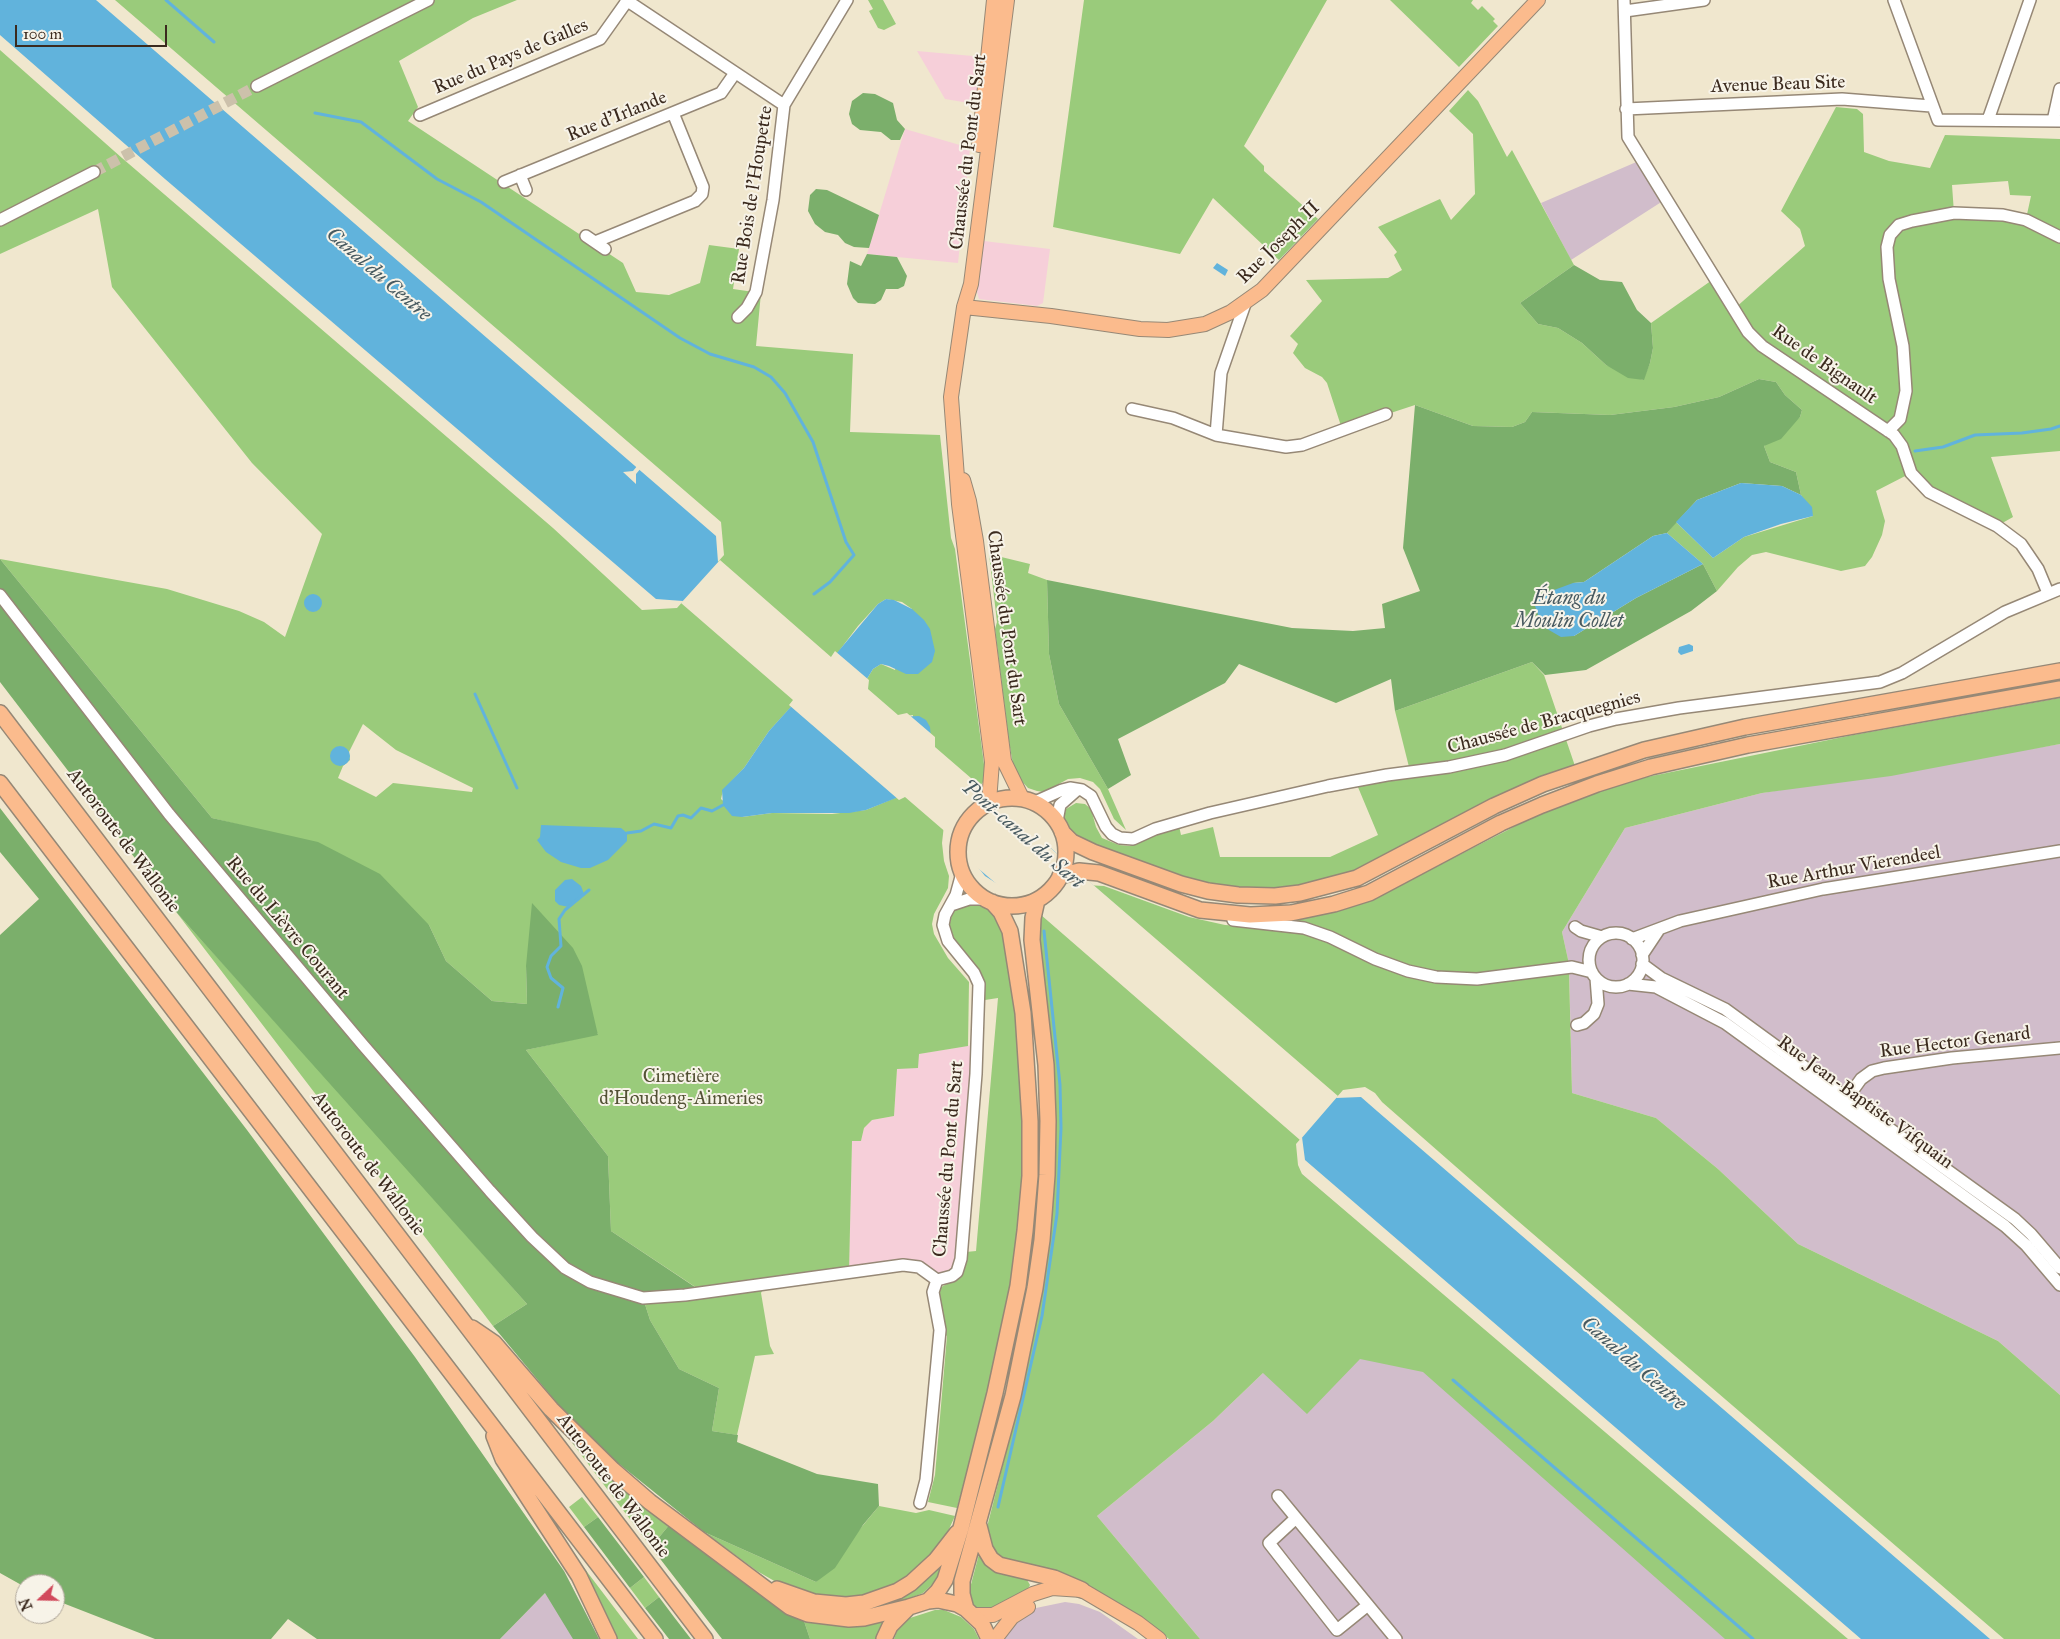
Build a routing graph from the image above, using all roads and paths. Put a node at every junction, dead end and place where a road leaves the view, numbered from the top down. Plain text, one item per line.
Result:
1 (428, 0) edge
2 (626, 0) edge
3 (847, 0) edge
4 (994, 0) edge
5 (1007, 0) edge
6 (1538, 0) edge
7 (1704, 0) edge
8 (1894, 0) edge
9 (2030, 0) edge
10 (1624, 6) edge
11 (735, 73) junction
12 (258, 86) tunnel mouth
13 (2060, 89) edge
14 (784, 105) junction
15 (1931, 106) junction
16 (1626, 109) junction
17 (673, 113) junction
18 (420, 115) dead end
19 (1988, 120) junction
20 (2056, 121) edge
21 (94, 172) tunnel mouth
22 (520, 175) junction
23 (504, 182) dead end
24 (526, 190) dead end
25 (0, 220) edge
26 (2060, 237) edge
27 (595, 242) dead end
28 (1245, 304) junction
29 (964, 307) junction
30 (738, 317) dead end
31 (1132, 409) dead end
32 (1386, 414) dead end
33 (1888, 430) junction
34 (1216, 435) junction
35 (957, 460) junction
36 (2060, 589) edge
37 (2048, 593) junction
38 (0, 595) edge
39 (2060, 671) edge
40 (2060, 689) edge
41 (0, 713) edge
42 (0, 783) edge
43 (1076, 790) junction
44 (1028, 800) junction
45 (989, 802) junction
46 (1059, 827) junction
47 (2060, 851) edge
48 (962, 873) junction
49 (1060, 876) junction
50 (988, 900) junction
51 (1037, 900) junction
52 (951, 905) junction
53 (1200, 910) junction
54 (1658, 931) junction
55 (1602, 937) junction
56 (1632, 939) junction
57 (1592, 949) junction
58 (1642, 960) junction
59 (1594, 975) junction
60 (1624, 985) junction
61 (1598, 1004) junction
62 (1577, 1025) dead end
63 (2060, 1048) edge
64 (1847, 1098) junction
65 (1841, 1108) junction
66 (2060, 1268) edge
67 (937, 1280) junction
68 (2060, 1286) edge
69 (463, 1322) junction
70 (488, 1421) junction
71 (1278, 1496) dead end
72 (920, 1503) dead end
73 (1296, 1518) junction
74 (979, 1526) junction
75 (961, 1528) junction
76 (748, 1575) junction
77 (1082, 1590) junction
78 (928, 1600) junction
79 (1368, 1605) junction
80 (909, 1607) junction
81 (970, 1612) junction
82 (610, 1639) edge
83 (655, 1639) edge
84 (705, 1639) edge
85 (884, 1639) edge
86 (989, 1639) edge
87 (995, 1639) edge
88 (1144, 1639) edge
89 (1160, 1639) edge
90 (1396, 1639) edge

1 - 12 street
2 - 11 street
2 - 18 street, Rue du Pays de Galles
3 - 14 street, Rue Bois de l'Houpette
4 - 29 main road, Chaussée du Pont du Sart
5 - 29 main road, Chaussée du Pont du Sart
6 - 28 main road, Rue Joseph II
7 - 10 street
8 - 15 street
9 - 19 street
10 - 16 street, Rue de Bignault
11 - 14 street
11 - 17 street, Rue d'Irlande
13 - 20 street
14 - 30 street, Rue Bois de l'Houpette
15 - 16 street, Avenue Beau Site
15 - 19 street
16 - 33 street, Rue de Bignault
17 - 22 street, Rue d'Irlande
17 - 27 street
19 - 20 street
21 - 25 street
22 - 23 street, Rue d'Irlande
22 - 24 street
26 - 33 street
28 - 29 main road, Rue Joseph II
28 - 34 street
29 - 35 main road, Chaussée du Pont du Sart
31 - 34 street
32 - 34 street
33 - 37 street, Rue de Bignault
35 - 44 main road, Chaussée du Pont du Sart
35 - 45 main road, Chaussée du Pont du Sart
36 - 37 street, Chaussée de Bracquegnies
37 - 43 street, Chaussée de Bracquegnies
38 - 67 street, Rue du Lièvre Courant
39 - 46 highway
40 - 53 highway
41 - 69 highway, Autoroute de Wallonie
42 - 70 highway
43 - 44 street
43 - 46 street
44 - 45 highway
44 - 46 highway
45 - 48 highway
46 - 49 highway
47 - 54 street, Rue Arthur Vierendeel
48 - 50 highway
48 - 52 street, Chaussée du Pont du Sart
49 - 51 highway
49 - 53 highway
50 - 51 highway
50 - 52 street
50 - 75 highway
51 - 74 highway
52 - 67 street, Chaussée du Pont du Sart
53 - 59 street, Rue Jean-Baptiste Vifquain
54 - 56 street, Rue Arthur Vierendeel
54 - 58 street
55 - 56 street
55 - 57 street
55 - 57 street
56 - 58 street, Rue Jean-Baptiste Vifquain
57 - 59 street
58 - 60 street
58 - 64 street, Rue Jean-Baptiste Vifquain
59 - 60 street, Rue Jean-Baptiste Vifquain
59 - 61 street
60 - 61 street
60 - 65 street, Rue Jean-Baptiste Vifquain
61 - 62 street
63 - 64 street, Rue Hector Genard
64 - 65 street, Rue Hector Genard
64 - 66 street, Rue Jean-Baptiste Vifquain
65 - 68 street, Rue Jean-Baptiste Vifquain
67 - 72 street, Chaussée du Pont du Sart
69 - 76 highway
69 - 84 highway, Autoroute de Wallonie
70 - 82 highway
70 - 83 highway
71 - 73 street
73 - 79 street
73 - 79 street
74 - 77 highway
74 - 81 highway
75 - 76 highway
75 - 78 highway
76 - 80 highway
77 - 81 main road
77 - 89 main road
78 - 80 highway
78 - 81 highway
79 - 90 street
80 - 85 highway
81 - 86 highway
87 - 88 main road

